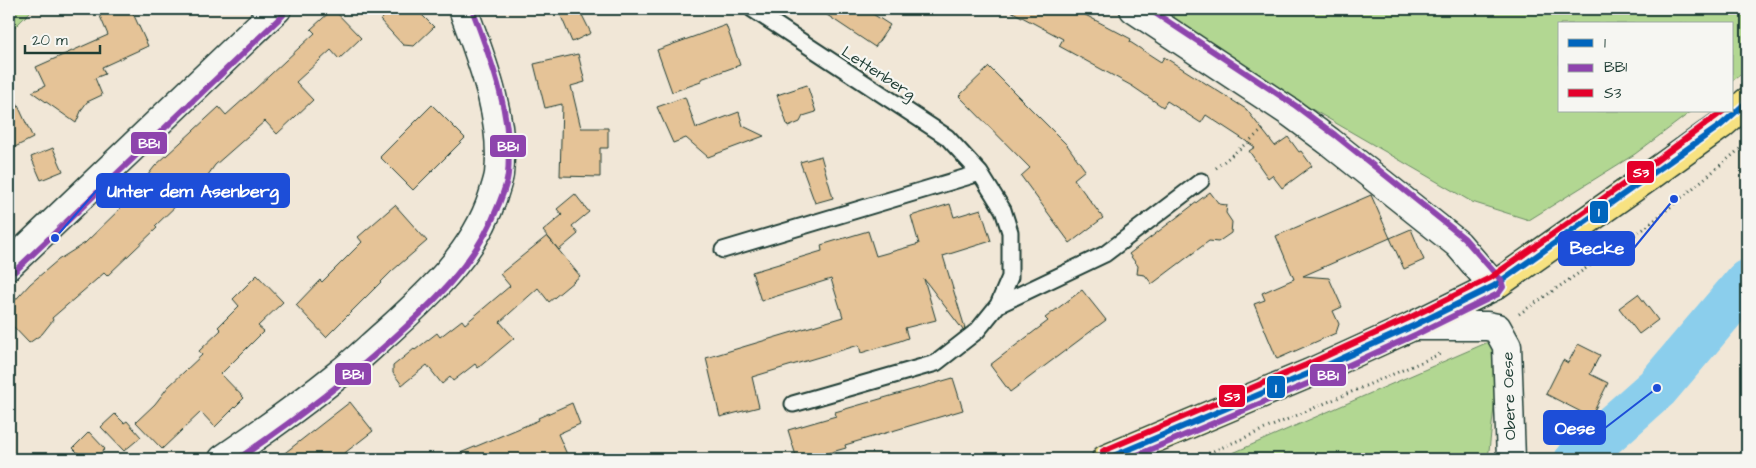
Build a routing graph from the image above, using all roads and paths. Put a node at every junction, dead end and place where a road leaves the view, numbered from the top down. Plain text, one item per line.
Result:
1 (277, 9) edge
2 (463, 9) edge
3 (752, 9) edge
4 (1134, 9) edge
5 (1747, 102) edge
6 (1287, 110) junction
7 (1747, 143) edge
8 (980, 173) junction
9 (1201, 181) joint
10 (723, 250) dead end
11 (9, 265) edge
12 (1494, 286) junction
13 (998, 304) junction
14 (1413, 326) junction
15 (1502, 337) junction
16 (1448, 350) dead end
17 (793, 404) dead end
18 (1511, 458) edge
19 (223, 459) edge
20 (1106, 459) edge
21 (1195, 459) edge

1 - 11 street
2 - 19 street
3 - 8 lane, Lettenberg
4 - 6 street
5 - 12 main road
6 - 9 path
6 - 12 street
7 - 15 path
8 - 10 lane
8 - 13 lane, Lettenberg
9 - 13 lane, Lettenberg
12 - 14 main road
13 - 17 lane, Lettenberg
14 - 15 street, Obere Oese
14 - 20 main road
15 - 18 street, Obere Oese
16 - 21 path

